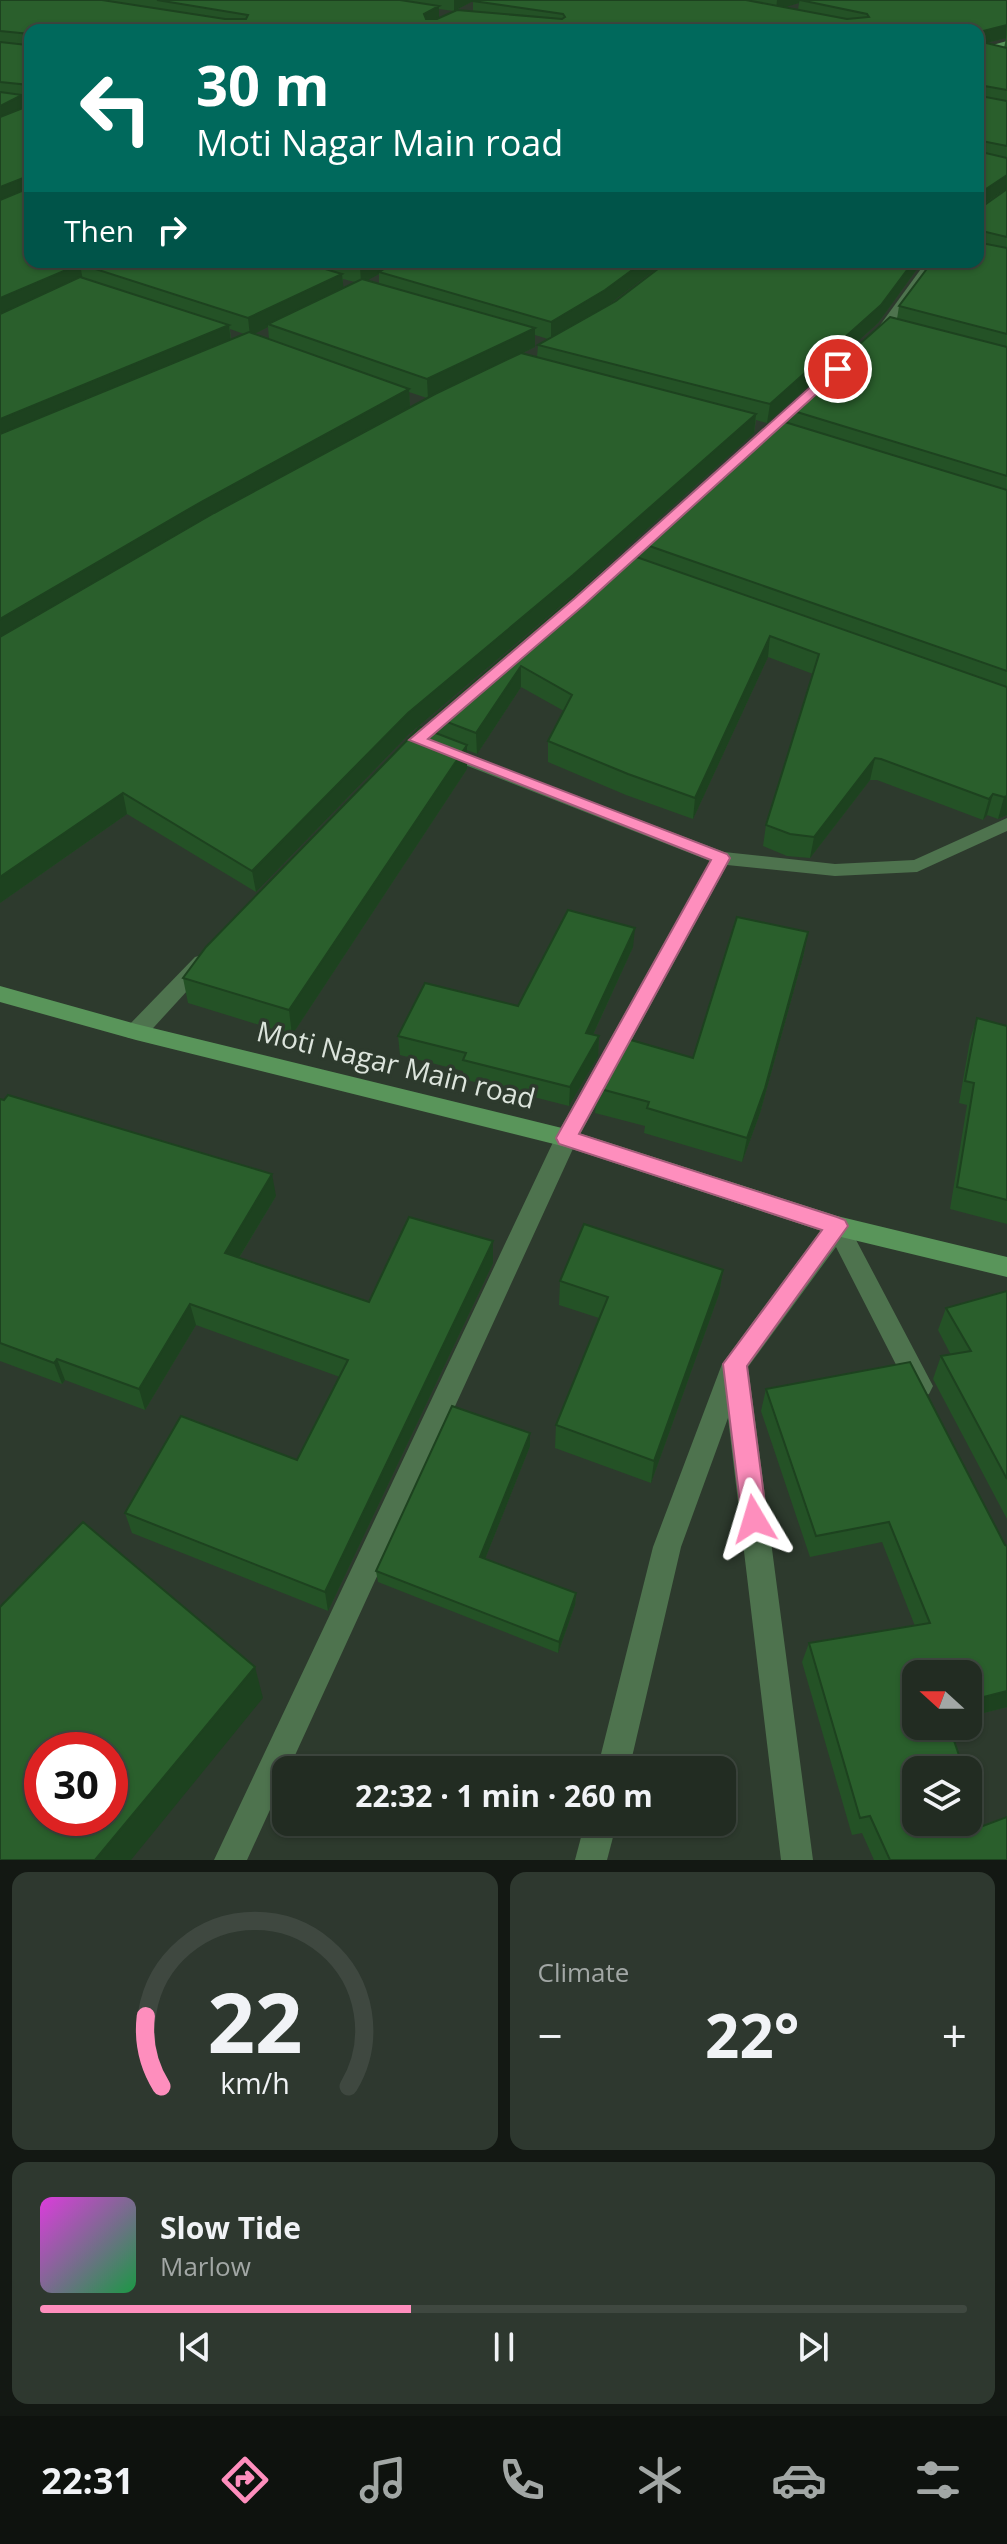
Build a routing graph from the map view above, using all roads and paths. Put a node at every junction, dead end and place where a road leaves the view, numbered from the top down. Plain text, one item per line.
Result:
1 (1007, 43) edge
2 (984, 49) edge
3 (984, 52) edge
4 (1007, 57) edge
5 (0, 101) edge
6 (24, 104) edge
7 (928, 268) edge
8 (885, 332) edge
9 (666, 523) edge
10 (600, 582) edge
11 (431, 745) edge
12 (1007, 824) edge
13 (721, 858) junction
14 (211, 953) edge
15 (0, 994) edge
16 (136, 1032) junction
17 (566, 1138) junction
18 (837, 1226) junction
19 (1007, 1267) edge
20 (735, 1364) junction
21 (929, 1404) edge
22 (616, 1756) edge
23 (597, 1836) edge
24 (230, 1860) edge
25 (591, 1860) edge
26 (797, 1860) edge

1 - 2 street
3 - 4 street
5 - 6 street
7 - 8 street
9 - 10 street
11 - 13 street
12 - 13 street
13 - 17 street
14 - 16 street
15 - 16 street, Moti Nagar Main road
16 - 17 street, Moti Nagar Main road
17 - 18 street, Moti Nagar Main road
17 - 24 street
18 - 19 street, Moti Nagar Main road
18 - 20 street
18 - 21 street
20 - 22 street
20 - 26 street
23 - 25 street

